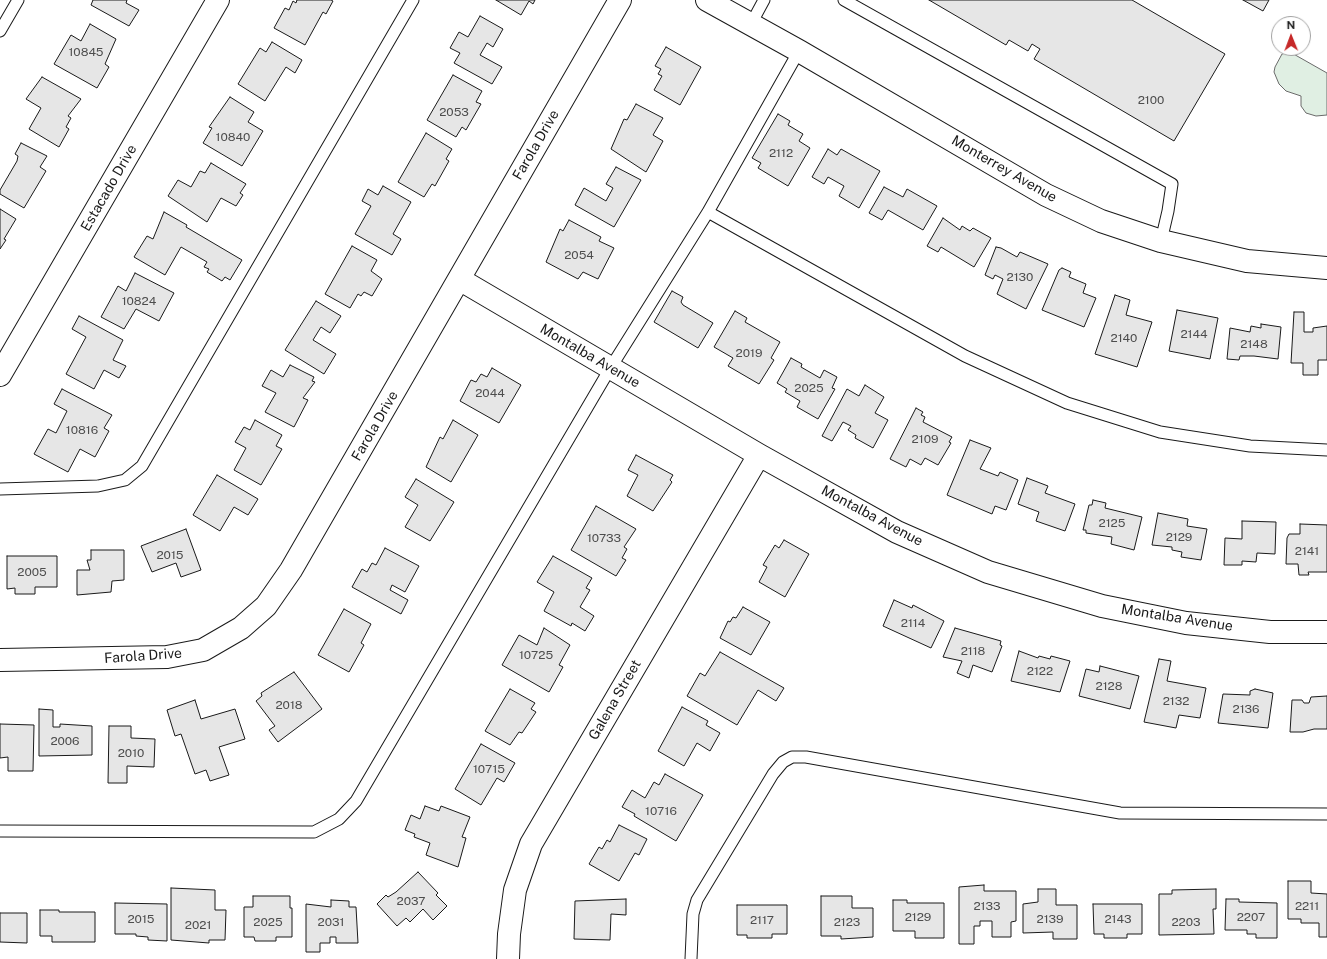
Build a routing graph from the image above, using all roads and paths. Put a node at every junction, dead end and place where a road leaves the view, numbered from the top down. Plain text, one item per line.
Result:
1 (18, 0) edge
2 (218, 0) edge
3 (413, 0) edge
4 (620, 0) edge
5 (707, 0) edge
6 (764, 0) edge
7 (844, 0) edge
8 (751, 24) junction
9 (0, 31) edge
10 (799, 51) junction
11 (708, 212) junction
12 (1160, 241) junction
13 (1327, 268) edge
14 (460, 279) junction
15 (611, 367) junction
16 (0, 375) edge
17 (1327, 450) edge
18 (759, 455) junction
19 (0, 489) edge
20 (1327, 632) edge
21 (0, 660) edge
22 (1327, 814) edge
23 (0, 831) edge
24 (508, 959) edge
25 (691, 959) edge

1 - 9 lane
2 - 16 street, Estacado Drive
3 - 19 lane
4 - 14 street, Farola Drive
5 - 8 street, Monterrey Avenue
6 - 8 lane
7 - 12 lane
8 - 10 street, Monterrey Avenue
10 - 11 lane
10 - 12 street, Monterrey Avenue
11 - 15 lane
11 - 17 lane
12 - 13 street, Monterrey Avenue
14 - 15 street, Montalba Avenue
14 - 21 street, Farola Drive
15 - 18 street, Montalba Avenue
15 - 23 lane
18 - 20 street, Montalba Avenue
18 - 24 street, Galena Street
22 - 25 lane

